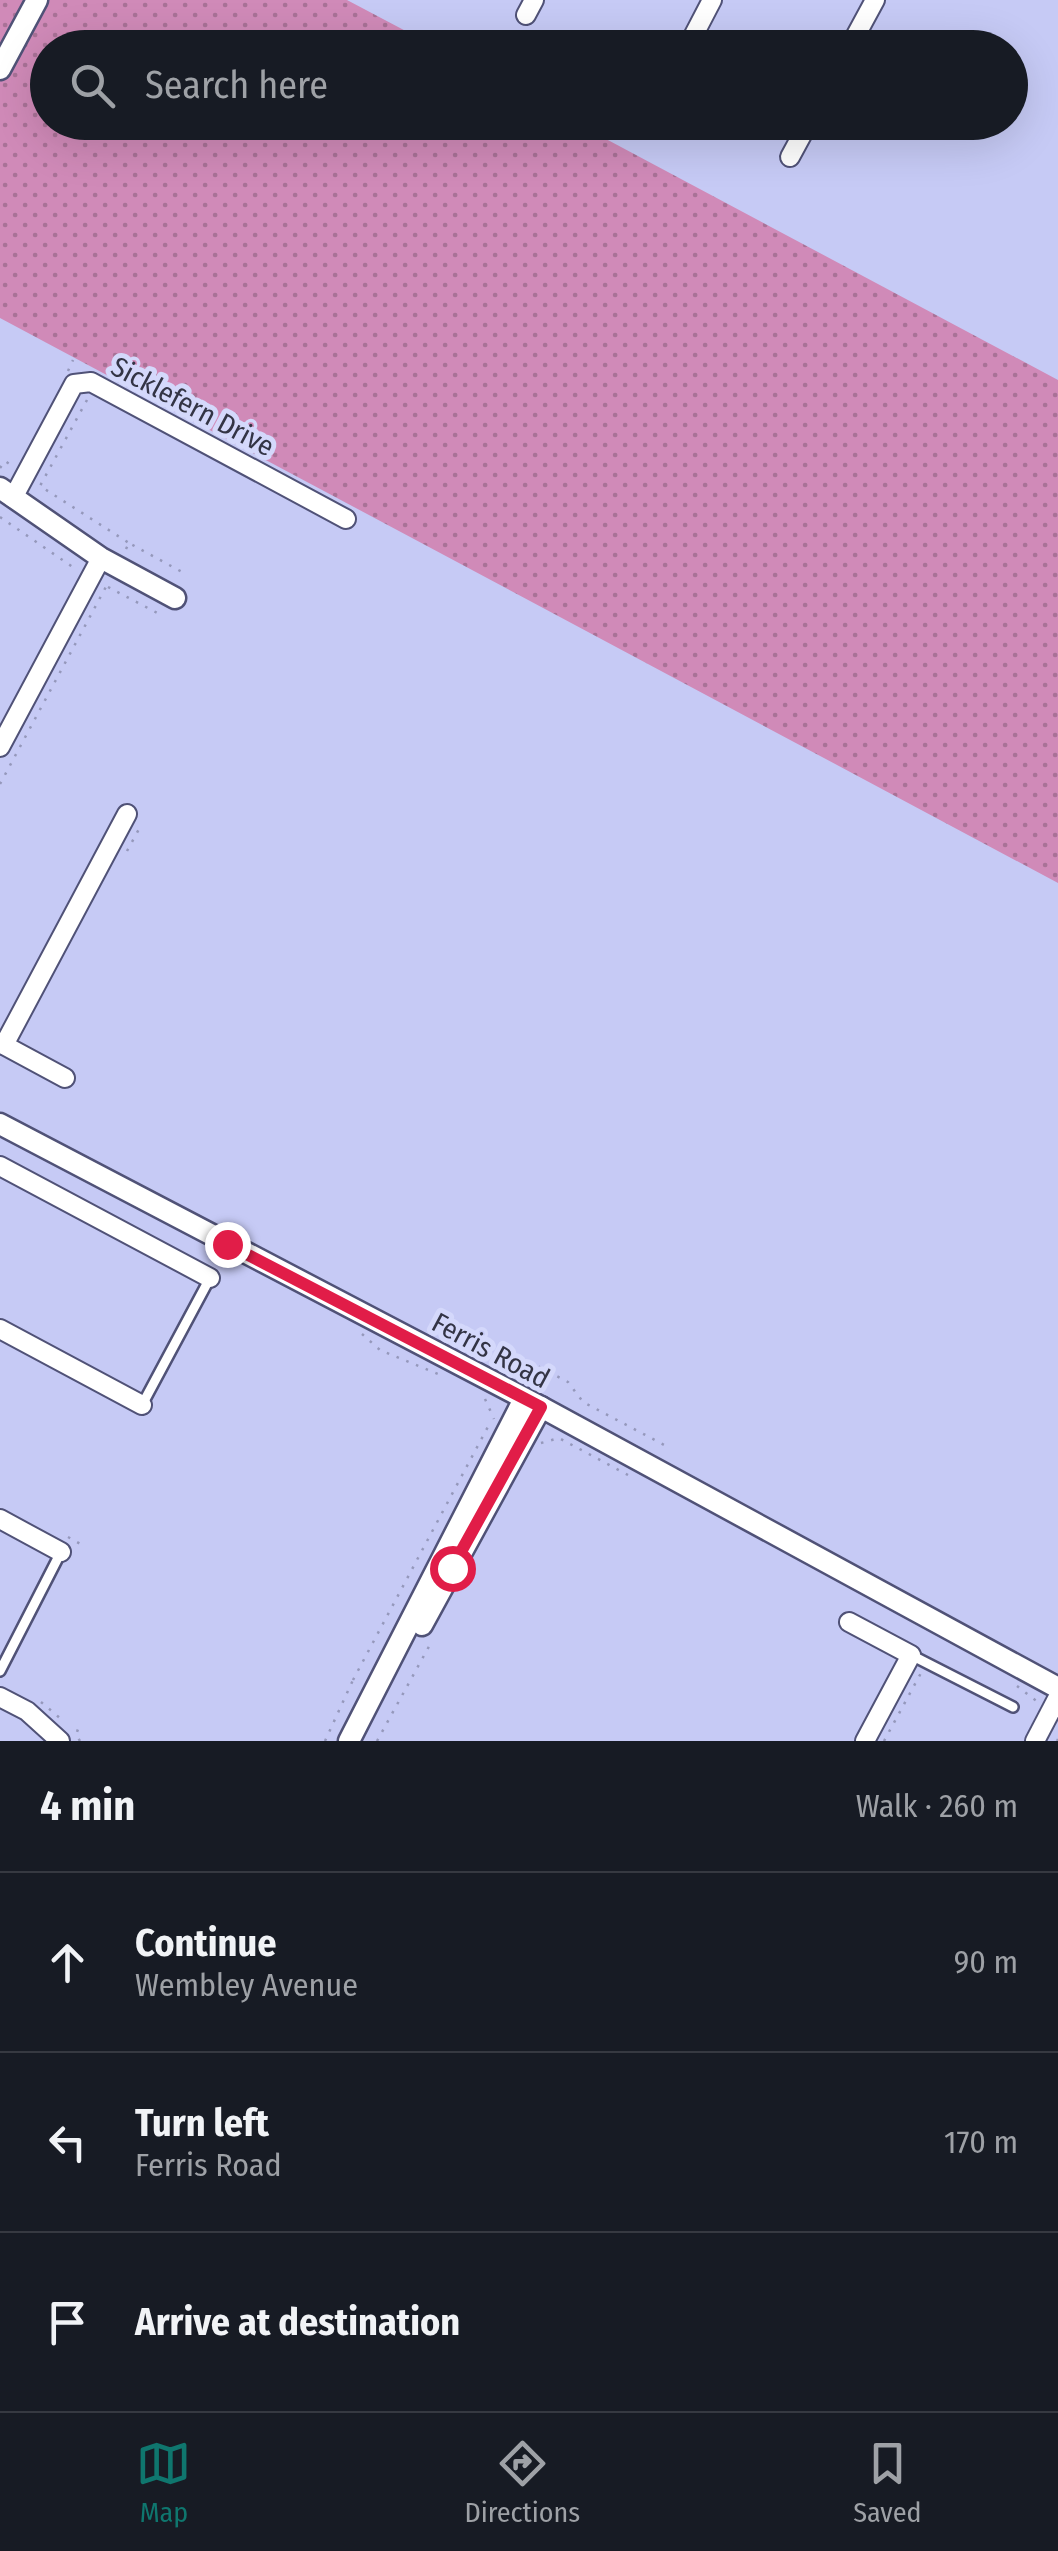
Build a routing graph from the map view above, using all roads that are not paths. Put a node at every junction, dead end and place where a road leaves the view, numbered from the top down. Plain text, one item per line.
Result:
1 (38, 0) edge
2 (712, 0) edge
3 (874, 0) edge
4 (696, 30) edge
5 (858, 30) edge
6 (0, 69) edge
7 (799, 140) edge
8 (790, 157) dead end
9 (7, 493) edge
10 (346, 520) dead end
11 (109, 562) junction
12 (175, 598) dead end
13 (0, 747) edge
14 (128, 814) dead end
15 (2, 1044) edge
16 (65, 1078) dead end
17 (0, 1124) edge
18 (0, 1166) edge
19 (210, 1278) joint
20 (0, 1329) edge
21 (533, 1403) junction
22 (142, 1405) joint
23 (0, 1519) edge
24 (61, 1552) joint
25 (849, 1622) dead end
26 (916, 1663) junction
27 (0, 1671) edge
28 (1058, 1688) edge
29 (0, 1697) edge
30 (1058, 1697) edge
31 (1012, 1707) dead end
32 (60, 1741) edge
33 (349, 1741) edge
34 (865, 1741) edge
35 (1035, 1741) edge

1 - 6 street
2 - 4 street
3 - 5 street
7 - 8 street
9 - 10 street, Sicklefern Drive
9 - 11 street
11 - 12 street
11 - 13 street
14 - 15 street
15 - 16 street
17 - 21 street, Ferris Road
18 - 19 street
19 - 22 lane
20 - 22 street
21 - 28 street, Ferris Road
21 - 33 street
23 - 24 street
24 - 27 lane
25 - 26 street
26 - 31 lane
26 - 34 street
29 - 32 street
30 - 35 street

